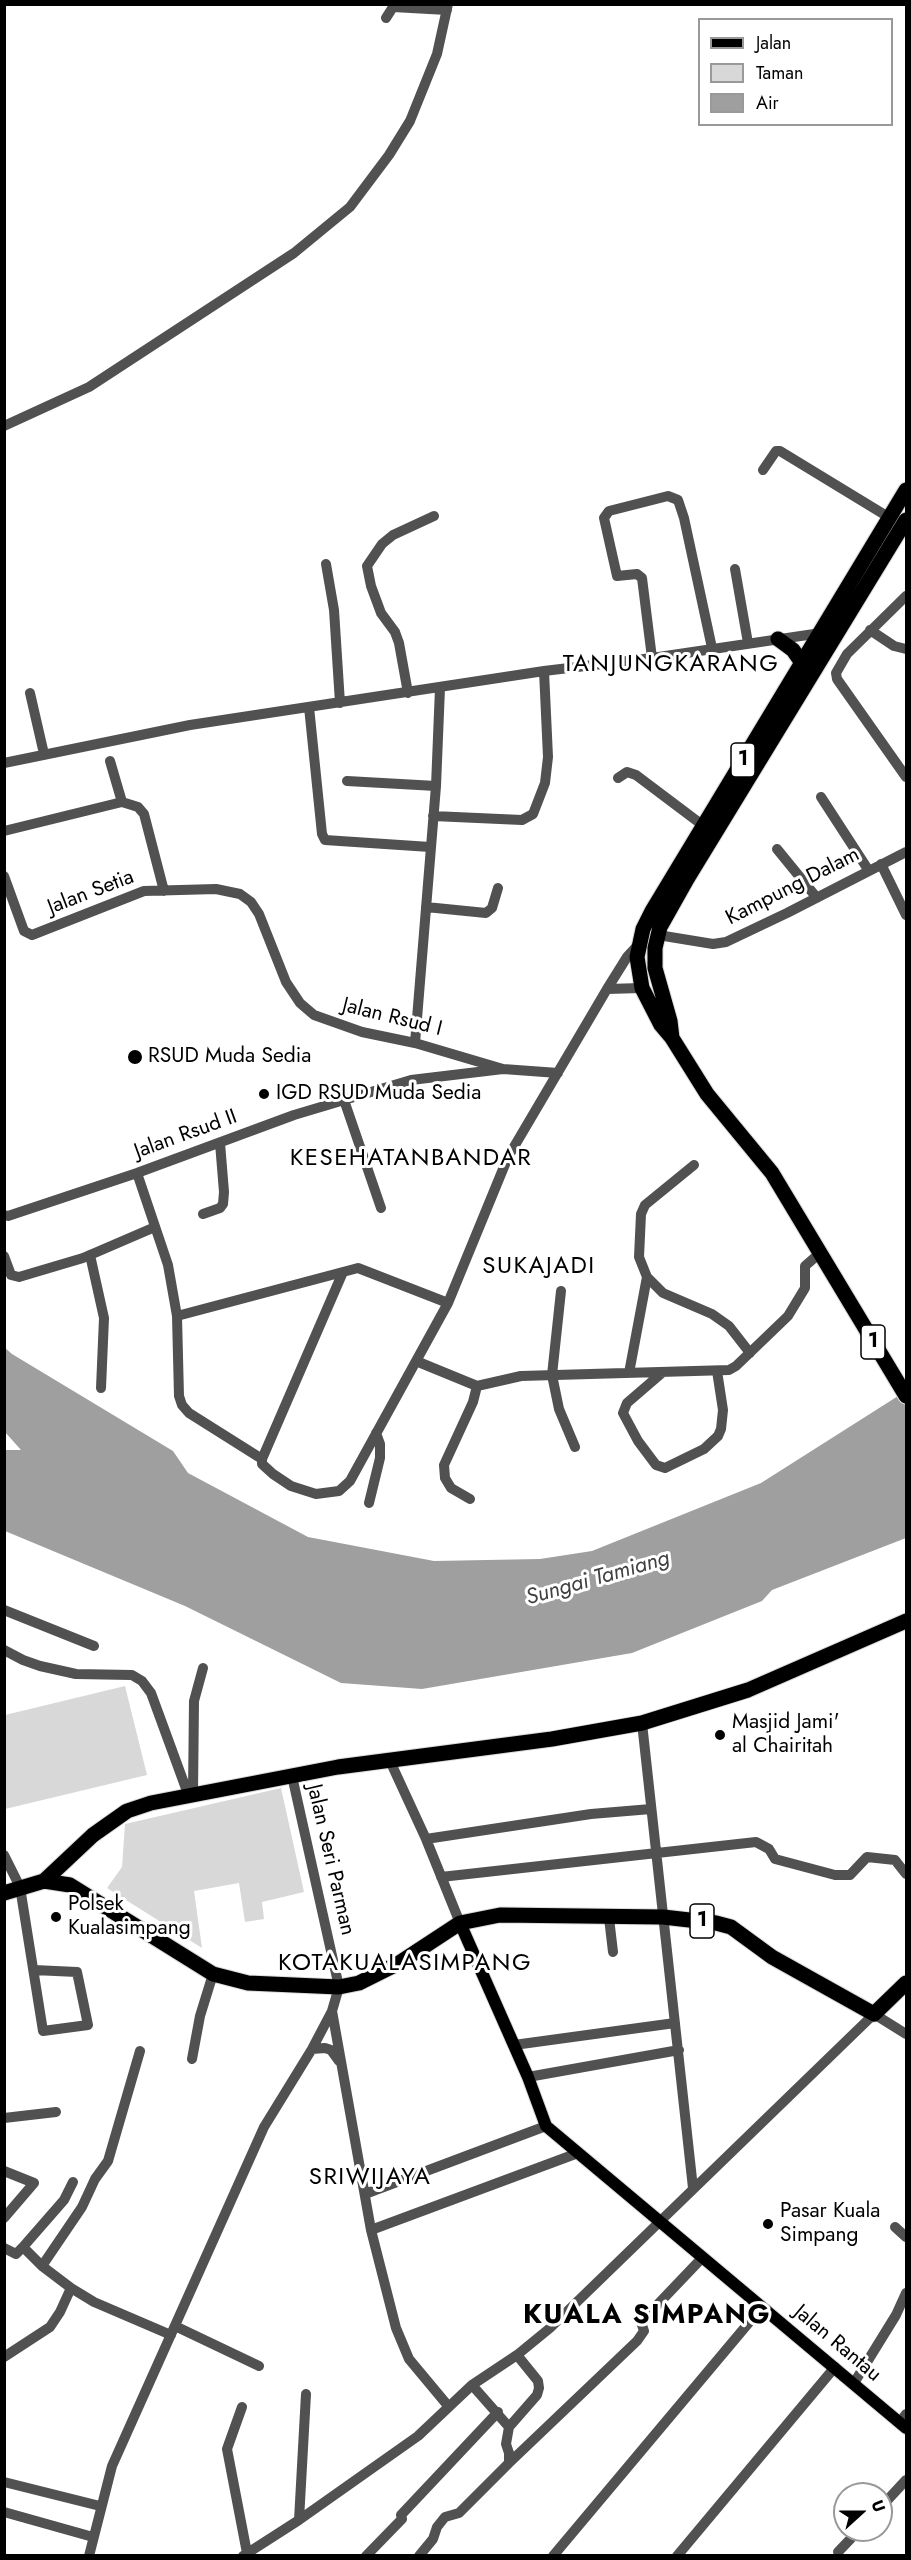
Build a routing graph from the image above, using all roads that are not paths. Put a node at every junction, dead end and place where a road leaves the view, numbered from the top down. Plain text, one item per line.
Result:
1 (448, 7) edge
2 (386, 18) dead end
3 (4, 426) edge
4 (763, 470) dead end
5 (906, 490) edge
6 (434, 516) dead end
7 (890, 518) junction
8 (906, 520) edge
9 (326, 564) dead end
10 (735, 569) dead end
11 (906, 596) edge
12 (870, 630) junction
13 (778, 639) junction
14 (826, 639) junction
15 (748, 643) junction
16 (712, 648) junction
17 (906, 649) edge
18 (847, 654) junction
19 (652, 658) junction
20 (802, 663) junction
21 (544, 671) junction
22 (441, 688) junction
23 (30, 693) dead end
24 (408, 693) junction
25 (340, 703) junction
26 (309, 707) junction
27 (759, 748) junction
28 (44, 754) junction
29 (110, 761) dead end
30 (4, 763) edge
31 (906, 777) edge
32 (618, 778) dead end
33 (347, 781) dead end
34 (436, 786) junction
35 (821, 797) dead end
36 (122, 802) junction
37 (433, 816) junction
38 (705, 826) junction
39 (4, 831) edge
40 (430, 847) junction
41 (777, 849) dead end
42 (906, 852) edge
43 (881, 864) junction
44 (869, 871) junction
45 (4, 876) edge
46 (498, 888) dead end
47 (164, 891) junction
48 (817, 898) junction
49 (9, 905) edge
50 (426, 907) junction
51 (906, 915) edge
52 (658, 935) junction
53 (638, 945) junction
54 (286, 982) joint
55 (642, 988) junction
56 (607, 989) junction
57 (672, 1038) junction
58 (415, 1043) junction
59 (503, 1068) junction
60 (558, 1072) junction
61 (344, 1100) junction
62 (220, 1143) junction
63 (694, 1166) dead end
64 (137, 1173) junction
65 (381, 1208) dead end
66 (203, 1214) dead end
67 (6, 1216) edge
68 (155, 1227) junction
69 (820, 1253) junction
70 (90, 1255) junction
71 (4, 1256) edge
72 (343, 1272) junction
73 (647, 1277) junction
74 (561, 1291) dead end
75 (448, 1304) junction
76 (177, 1316) junction
77 (750, 1353) junction
78 (416, 1360) junction
79 (717, 1371) junction
80 (663, 1372) junction
81 (629, 1373) junction
82 (552, 1375) junction
83 (477, 1386) junction
84 (100, 1388) dead end
85 (906, 1396) edge
86 (376, 1433) junction
87 (575, 1447) dead end
88 (262, 1459) junction
89 (470, 1499) dead end
90 (369, 1503) dead end
91 (4, 1610) edge
92 (904, 1620) edge
93 (94, 1646) dead end
94 (4, 1650) edge
95 (203, 1668) dead end
96 (642, 1723) junction
97 (390, 1761) junction
98 (292, 1776) junction
99 (190, 1794) junction
100 (651, 1809) junction
101 (426, 1839) junction
102 (657, 1854) junction
103 (4, 1855) edge
104 (66, 1860) junction
105 (906, 1874) edge
106 (441, 1877) junction
107 (44, 1881) junction
108 (70, 1885) junction
109 (20, 1887) junction
110 (4, 1893) edge
111 (663, 1917) junction
112 (609, 1918) junction
113 (460, 1923) junction
114 (613, 1952) dead end
115 (34, 1970) junction
116 (213, 1974) junction
117 (906, 1983) edge
118 (339, 1987) junction
119 (332, 2011) junction
120 (874, 2014) junction
121 (675, 2023) junction
122 (906, 2034) edge
123 (514, 2045) junction
124 (312, 2049) junction
125 (679, 2050) junction
126 (140, 2051) dead end
127 (192, 2059) dead end
128 (342, 2064) junction
129 (528, 2077) junction
130 (56, 2112) dead end
131 (4, 2118) edge
132 (546, 2126) junction
133 (578, 2152) junction
134 (4, 2171) edge
135 (73, 2182) dead end
136 (693, 2188) junction
137 (365, 2194) junction
138 (4, 2218) edge
139 (659, 2221) junction
140 (895, 2227) dead end
141 (371, 2230) junction
142 (906, 2237) edge
143 (23, 2247) junction
144 (4, 2248) edge
145 (702, 2258) junction
146 (42, 2266) junction
147 (71, 2288) junction
148 (906, 2293) edge
149 (762, 2307) junction
150 (173, 2330) junction
151 (518, 2355) junction
152 (4, 2357) edge
153 (259, 2366) dead end
154 (835, 2367) junction
155 (854, 2383) junction
156 (472, 2385) junction
157 (306, 2394) dead end
158 (242, 2407) dead end
159 (449, 2407) junction
160 (498, 2412) junction
161 (904, 2421) edge
162 (509, 2427) junction
163 (509, 2463) junction
164 (906, 2480) edge
165 (4, 2482) edge
166 (893, 2494) edge
167 (100, 2506) junction
168 (4, 2512) edge
169 (299, 2520) junction
170 (93, 2537) junction
171 (848, 2542) edge
172 (838, 2552) dead end
173 (245, 2554) edge
174 (557, 2554) edge
175 (89, 2556) edge
176 (366, 2556) edge
177 (419, 2556) edge
178 (677, 2556) edge

1 - 2 street
1 - 3 street
4 - 7 street
5 - 7 highway, 1
6 - 24 street
7 - 14 highway, 1
8 - 14 highway, 1
9 - 25 street
10 - 15 street
11 - 12 street
12 - 17 street
12 - 18 street
13 - 14 street
13 - 15 street
13 - 20 highway
14 - 18 street
14 - 20 highway, 1
14 - 27 highway, 1
15 - 16 street
16 - 19 street
16 - 19 street
18 - 31 street
19 - 21 street
20 - 27 highway, 1
21 - 22 street
21 - 37 street
22 - 24 street
22 - 34 street
23 - 28 street
24 - 25 street
25 - 26 street
26 - 28 street
26 - 40 street
27 - 38 highway, 1
27 - 52 highway, 1
28 - 30 street
29 - 36 street
32 - 38 street
33 - 34 street
34 - 37 street
35 - 44 street
36 - 39 street
36 - 47 street
37 - 40 street
38 - 53 highway, 1
40 - 50 street
41 - 48 street
42 - 43 street, Kampung Dalam
43 - 44 street, Kampung Dalam
43 - 51 street
44 - 48 street, Kampung Dalam
45 - 49 street, Jalan Setia
46 - 50 street
47 - 49 street, Jalan Setia
47 - 54 street, Jalan Setia
48 - 52 street, Kampung Dalam
50 - 58 street
52 - 57 highway, 1
53 - 55 highway, 1
53 - 56 street
54 - 58 street, Jalan Rsud I
55 - 56 street
55 - 57 highway, 1
56 - 60 street
57 - 69 highway, 1
58 - 59 street, Jalan Rsud I
59 - 60 street, Jalan Rsud II
59 - 61 street, Jalan Rsud II
60 - 75 street
61 - 62 street, Jalan Rsud II
61 - 65 street
62 - 64 street, Jalan Rsud II
62 - 66 street
63 - 73 street
64 - 67 street, Jalan Rsud II
64 - 68 street
68 - 70 street
68 - 76 street
69 - 77 street
69 - 85 highway, 1
70 - 71 street
70 - 84 street
72 - 75 street
72 - 76 street
72 - 88 street
73 - 77 street
73 - 81 street
74 - 82 street
75 - 78 street
76 - 88 street
77 - 79 street
78 - 83 street
78 - 86 street
79 - 80 street
79 - 80 street
80 - 81 street
81 - 82 street
82 - 83 street
82 - 87 street
83 - 89 street
86 - 88 street
86 - 90 street
91 - 93 street
92 - 96 highway
94 - 99 street
95 - 99 street
96 - 97 highway
96 - 100 street
97 - 98 highway
97 - 101 street
98 - 99 highway
98 - 118 street, Jalan Seri Parman
99 - 104 highway
100 - 101 street
100 - 102 street
101 - 106 street
102 - 105 street
102 - 106 street
102 - 111 street
103 - 109 street
104 - 107 highway
104 - 108 highway
106 - 113 street
107 - 108 highway, 1
107 - 109 highway, 1
108 - 116 highway, 1
109 - 110 highway, 1
109 - 115 street
111 - 112 highway, 1
111 - 120 highway, 1
111 - 121 street
112 - 113 highway, 1
112 - 114 street
113 - 118 highway, 1
113 - 123 main road
115 - 115 street
116 - 118 highway, 1
116 - 127 street
117 - 120 highway
118 - 119 street
119 - 124 street
119 - 128 street
120 - 122 street
120 - 136 street
121 - 123 street
121 - 125 street
123 - 129 main road
124 - 128 street
124 - 150 street
125 - 129 street
125 - 136 street
126 - 146 street
128 - 137 street
129 - 132 main road
130 - 131 street
132 - 133 main road, Jalan Rantau
132 - 137 street
133 - 139 main road, Jalan Rantau
133 - 141 street
134 - 138 street
135 - 143 street
136 - 139 street
137 - 141 street
139 - 145 main road, Jalan Rantau
139 - 151 street
140 - 142 street
141 - 159 street
143 - 144 street
143 - 146 street
145 - 149 main road, Jalan Rantau
145 - 163 street
146 - 147 street
147 - 150 street
147 - 152 street
148 - 155 street
149 - 154 main road, Jalan Rantau
149 - 174 street
150 - 153 street
150 - 167 street
151 - 156 street
151 - 162 street
154 - 155 main road, Jalan Rantau
154 - 178 street
155 - 161 main road, Jalan Rantau
156 - 159 street
156 - 160 street
157 - 169 street
158 - 173 street
159 - 169 street
160 - 162 street
160 - 176 street
162 - 163 street
163 - 177 street
164 - 166 street
165 - 167 street
167 - 170 street
168 - 170 street
169 - 173 street
170 - 175 street
171 - 172 street

